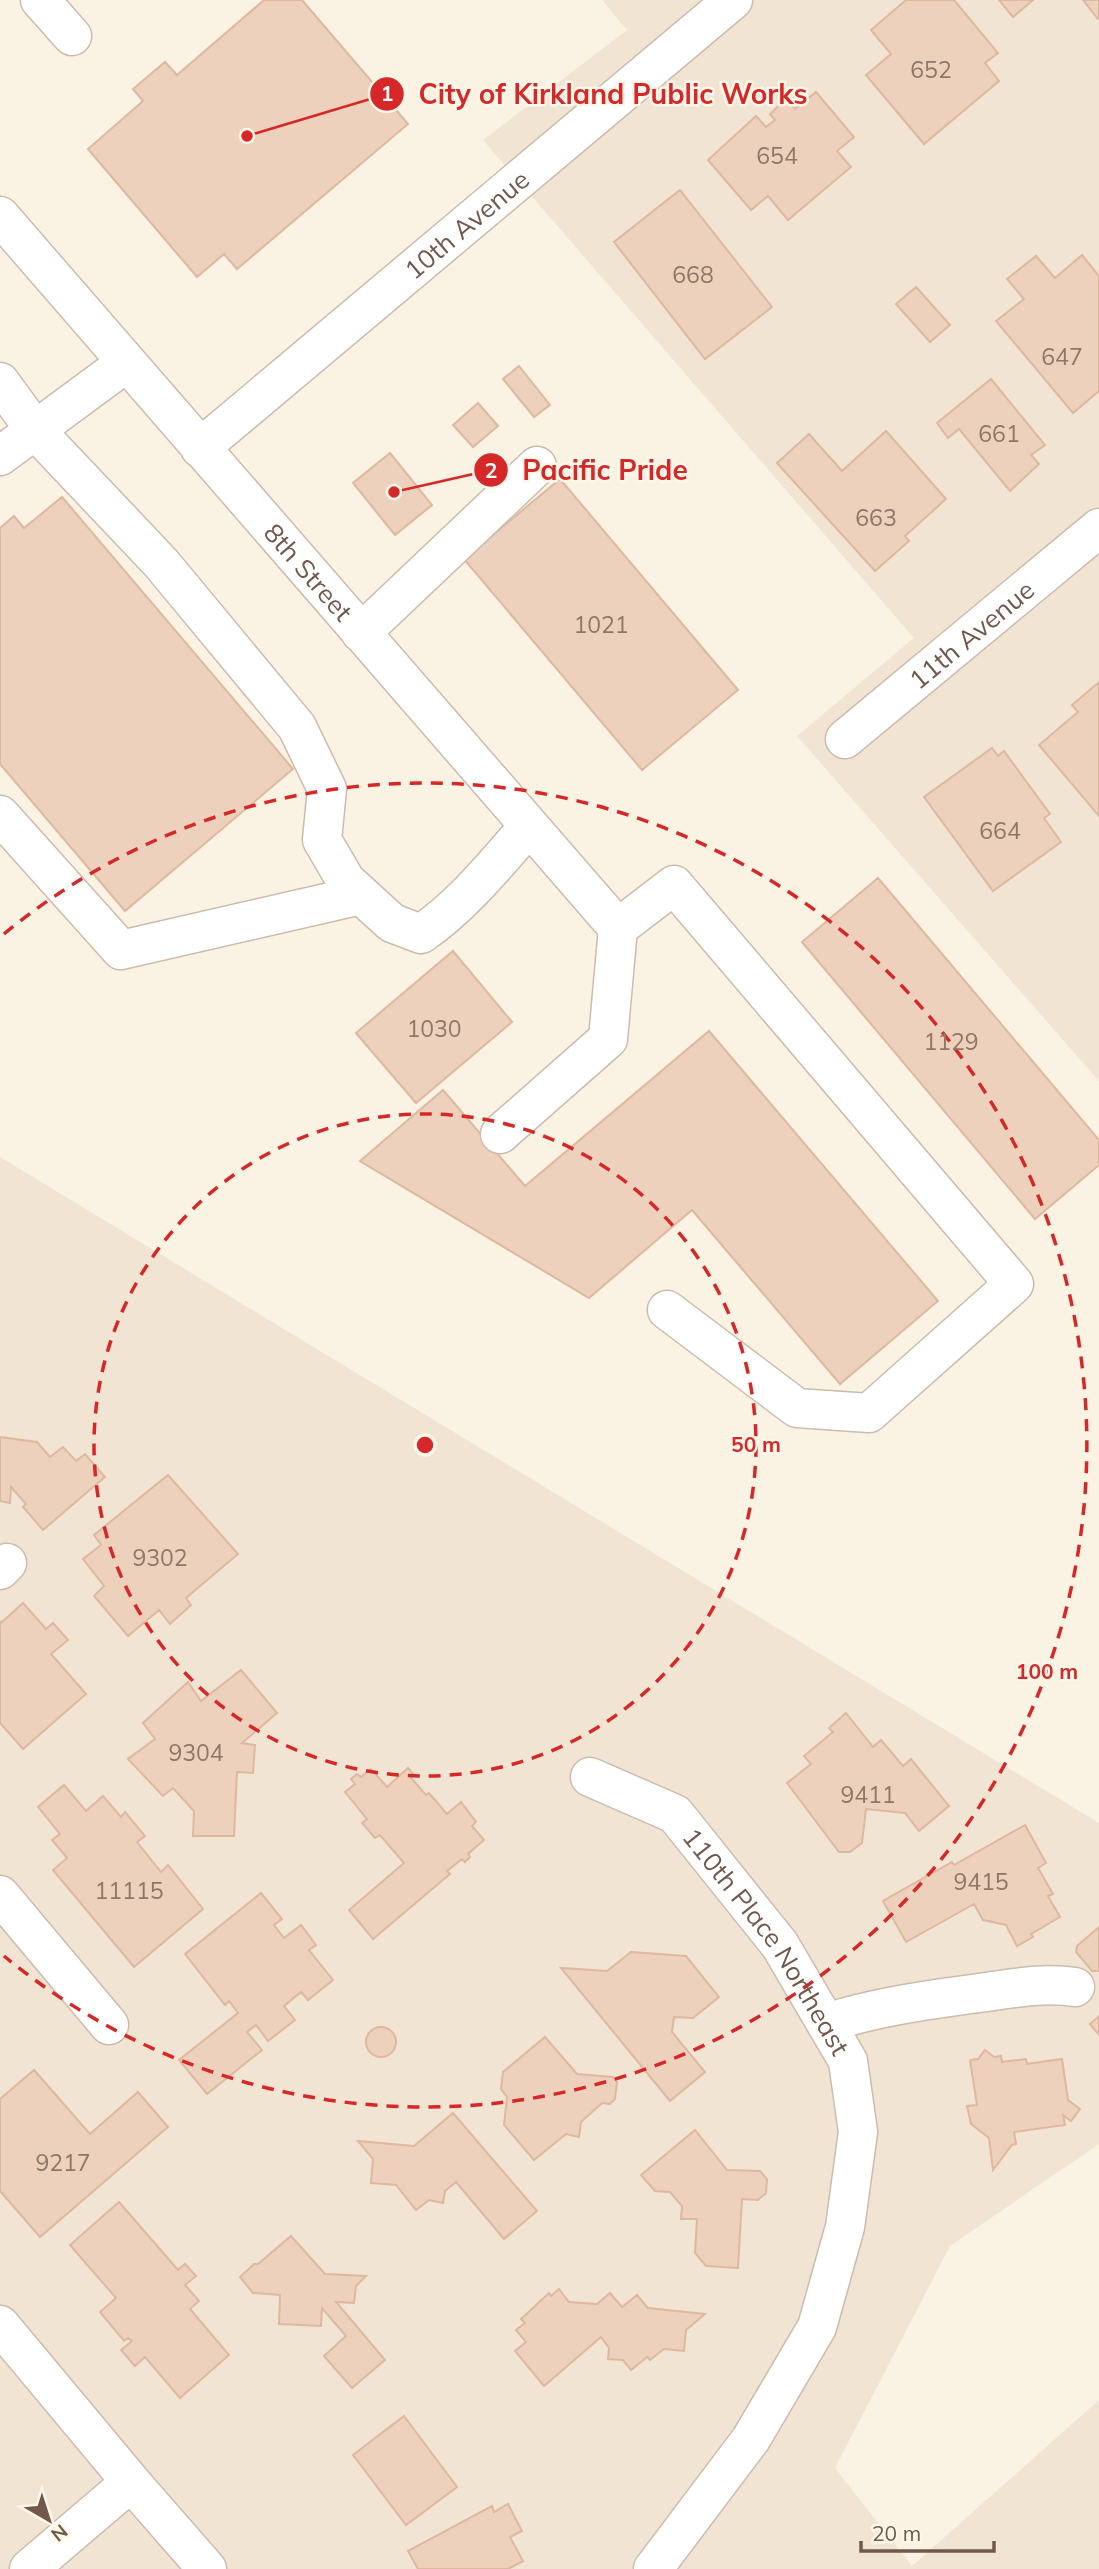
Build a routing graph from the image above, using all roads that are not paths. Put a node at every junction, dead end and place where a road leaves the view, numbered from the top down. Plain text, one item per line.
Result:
1 (40, 0) edge
2 (733, 0) edge
3 (72, 36) dead end
4 (0, 216) edge
5 (126, 363) junction
6 (0, 382) edge
7 (35, 430) junction
8 (200, 448) junction
9 (0, 456) edge
10 (537, 466) dead end
11 (1099, 528) edge
12 (362, 633) junction
13 (845, 739) dead end
14 (0, 815) edge
15 (528, 825) junction
16 (361, 895) junction
17 (618, 928) junction
18 (500, 1134) dead end
19 (667, 1310) dead end
20 (590, 1777) dead end
21 (0, 1895) edge
22 (1074, 1987) dead end
23 (826, 2023) junction
24 (109, 2025) dead end
25 (0, 2325) edge
26 (131, 2482) junction
27 (29, 2569) edge
28 (207, 2569) edge
29 (653, 2569) edge

1 - 3 street
2 - 8 street, 10th Avenue
4 - 5 street, 8th Street
5 - 7 street
5 - 8 street, 8th Street
6 - 7 street
7 - 9 street
7 - 16 street
8 - 12 street, 8th Street
10 - 12 street
11 - 13 street, 11th Avenue
12 - 15 street, 8th Street
14 - 16 street
15 - 16 street
15 - 17 street, 8th Street
17 - 18 street
17 - 19 street
20 - 23 street, 110th Place Northeast
21 - 24 street
22 - 23 street
23 - 29 street, 110th Place Northeast
25 - 26 street
26 - 27 street
26 - 28 street

